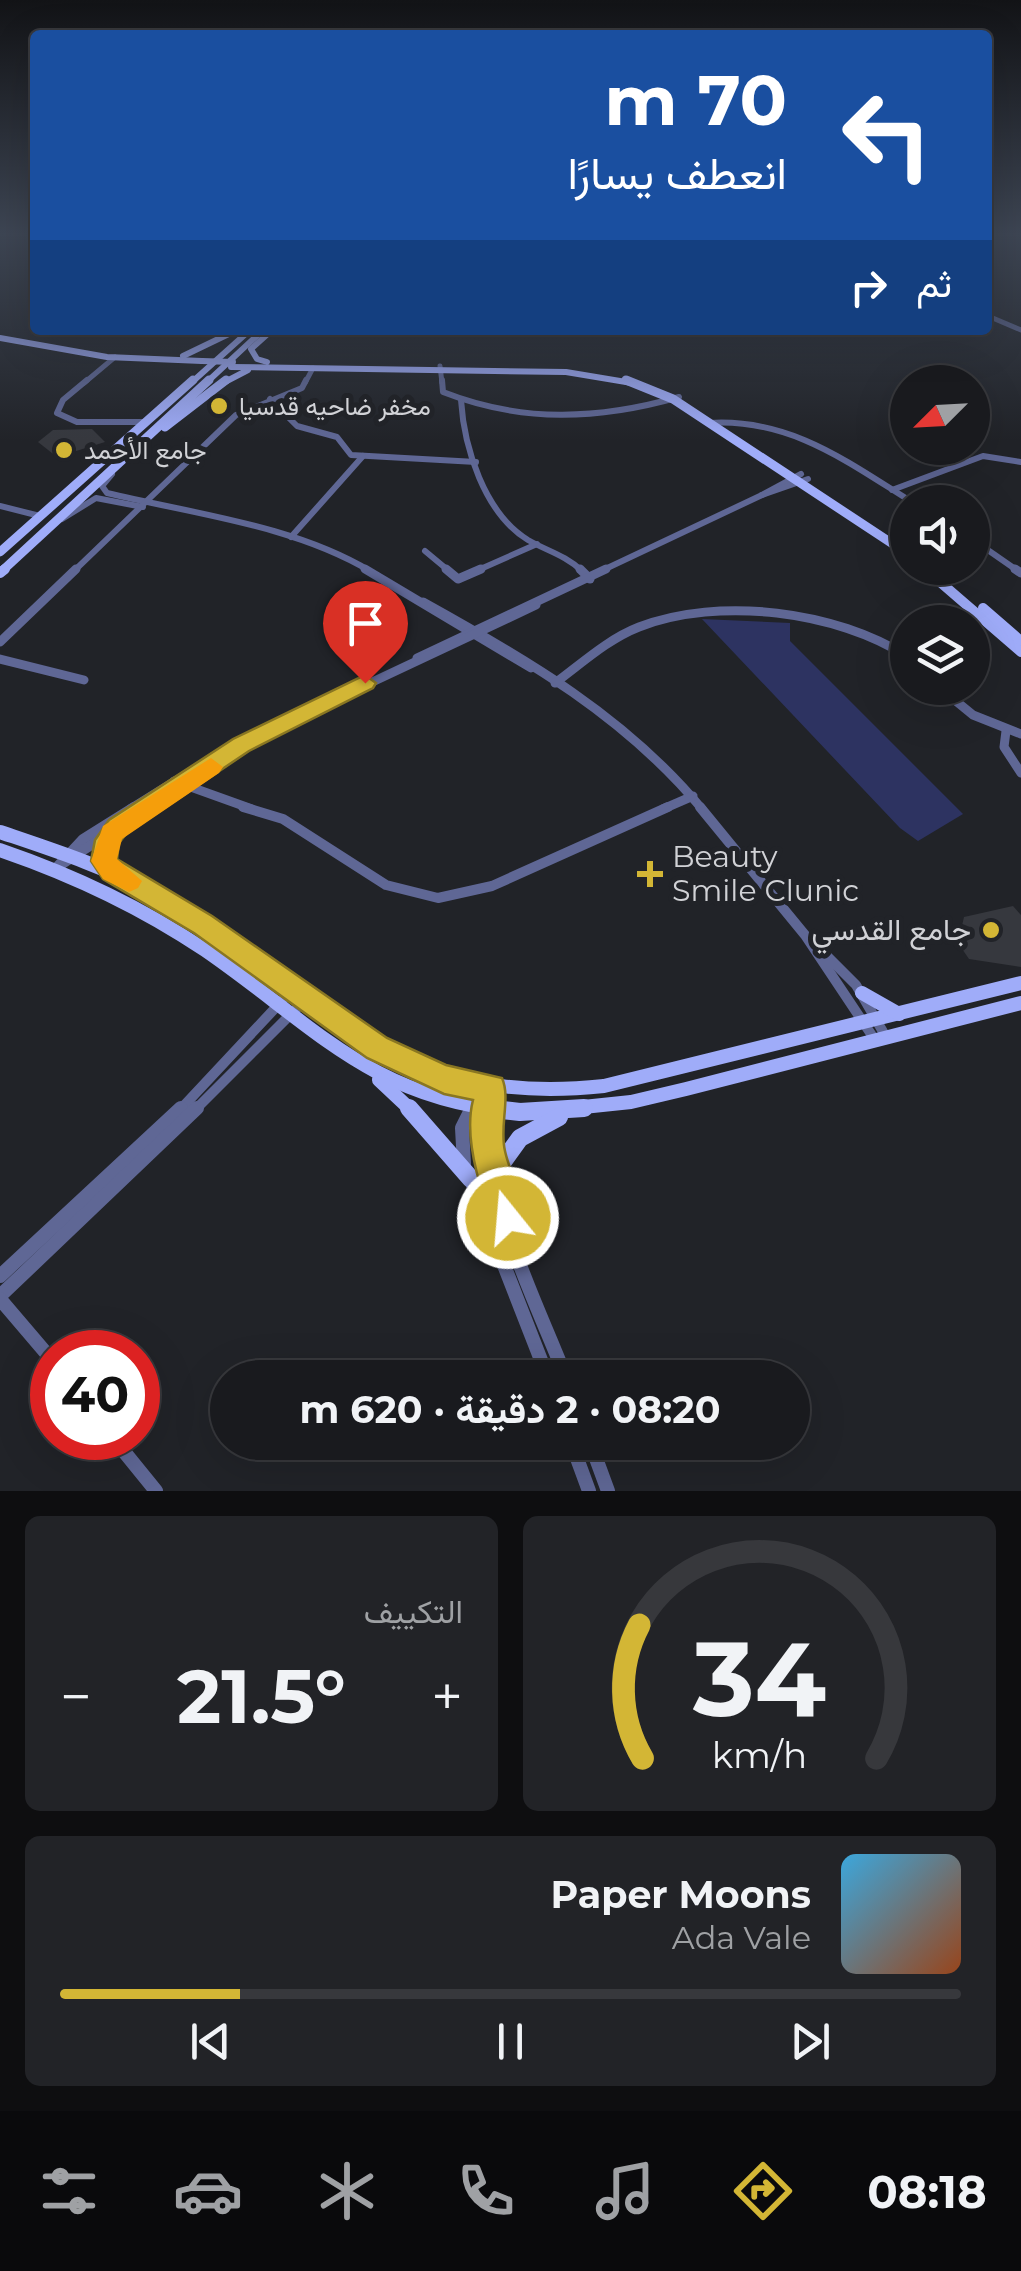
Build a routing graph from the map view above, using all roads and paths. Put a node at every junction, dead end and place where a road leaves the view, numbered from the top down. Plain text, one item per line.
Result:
1 (992, 318) edge
2 (1021, 330) edge
3 (228, 335) edge
4 (244, 335) edge
5 (258, 335) edge
6 (266, 335) edge
7 (0, 340) edge
8 (158, 359) junction
9 (108, 360) junction
10 (202, 363) junction
11 (264, 365) junction
12 (440, 367) junction
13 (313, 368) junction
14 (76, 387) junction
15 (676, 398) junction
16 (270, 399) junction
17 (462, 400) junction
18 (146, 422) junction
19 (714, 422) junction
20 (135, 431) junction
21 (136, 446) junction
22 (363, 456) junction
23 (476, 462) junction
24 (1021, 462) edge
25 (118, 463) junction
26 (801, 478) junction
27 (906, 485) edge
28 (890, 489) edge
29 (104, 496) junction
30 (146, 504) junction
31 (0, 506) edge
32 (181, 512) joint
33 (40, 516) junction
34 (58, 521) junction
35 (890, 535) edge
36 (291, 538) junction
37 (890, 541) edge
38 (536, 544) junction
39 (426, 551) dead end
40 (990, 551) edge
41 (0, 552) edge
42 (0, 573) edge
43 (1021, 573) edge
44 (590, 578) junction
45 (944, 585) edge
46 (955, 585) edge
47 (423, 602) joint
48 (474, 633) junction
49 (1021, 641) edge
50 (0, 642) edge
51 (890, 645) edge
52 (1021, 652) edge
53 (0, 659) edge
54 (84, 680) dead end
55 (556, 683) junction
56 (961, 705) edge
57 (1006, 731) junction
58 (1021, 734) edge
59 (1021, 773) edge
60 (177, 783) junction
61 (693, 796) junction
62 (118, 827) junction
63 (0, 832) edge
64 (0, 850) edge
65 (71, 855) junction
66 (56, 868) junction
67 (112, 872) junction
68 (805, 935) junction
69 (1019, 986) edge
70 (862, 993) junction
71 (300, 994) junction
72 (1021, 1002) edge
73 (284, 1010) junction
74 (899, 1014) junction
75 (870, 1021) junction
76 (880, 1038) junction
77 (364, 1068) junction
78 (487, 1088) junction
79 (480, 1107) junction
80 (571, 1112) junction
81 (494, 1174) junction
82 (470, 1179) junction
83 (60, 1232) junction
84 (0, 1276) edge
85 (0, 1298) edge
86 (30, 1334) edge
87 (541, 1360) edge
88 (560, 1360) edge
89 (131, 1460) edge
90 (578, 1460) edge
91 (597, 1460) edge
92 (156, 1491) edge
93 (589, 1491) edge
94 (608, 1491) edge

1 - 2 street
3 - 8 main road
4 - 18 main road
5 - 21 main road
6 - 11 main road
7 - 9 main road
8 - 9 main road
8 - 10 main road
9 - 10 main road
9 - 14 street
10 - 11 main road, bridge
11 - 12 main road
11 - 13 main road
11 - 21 main road
12 - 13 main road
12 - 15 main road
12 - 17 street
13 - 16 street
14 - 18 street
14 - 20 street
15 - 17 street
15 - 19 main road
16 - 22 street
16 - 30 street
17 - 23 street
18 - 20 main road
19 - 26 main road
19 - 28 street
20 - 33 main road
21 - 25 main road
22 - 23 street
22 - 36 street
23 - 38 street
24 - 27 street
25 - 29 street
25 - 34 main road
26 - 35 main road
26 - 37 main road
26 - 44 street
29 - 30 street
29 - 34 street
30 - 32 street
30 - 50 street
31 - 33 street
32 - 36 street
33 - 41 main road
34 - 42 main road
36 - 47 street
38 - 39 street
38 - 44 street
40 - 43 street
44 - 48 street
45 - 52 main road
46 - 49 main road
47 - 48 street
48 - 55 street
48 - 60 street
51 - 55 street
53 - 54 street
55 - 61 street
56 - 57 street
57 - 58 street
57 - 59 street
60 - 61 street
60 - 62 street
60 - 65 street
61 - 68 street
62 - 65 street
62 - 67 main road
63 - 65 main road
64 - 66 main road
65 - 66 street
65 - 67 main road
66 - 73 main road
67 - 71 main road
68 - 70 street
68 - 75 street
69 - 74 main road
70 - 74 main road
70 - 75 street
71 - 73 street
71 - 78 main road
72 - 76 main road
73 - 77 main road
73 - 83 street
74 - 75 main road
75 - 76 street
75 - 78 main road
76 - 80 main road
77 - 79 main road
77 - 82 main road
78 - 79 street
79 - 80 main road
79 - 81 street
79 - 82 street
80 - 81 main road
81 - 82 street
81 - 88 street
82 - 87 street
83 - 84 street
83 - 85 street
85 - 86 street
89 - 92 street
90 - 93 street
91 - 94 street

